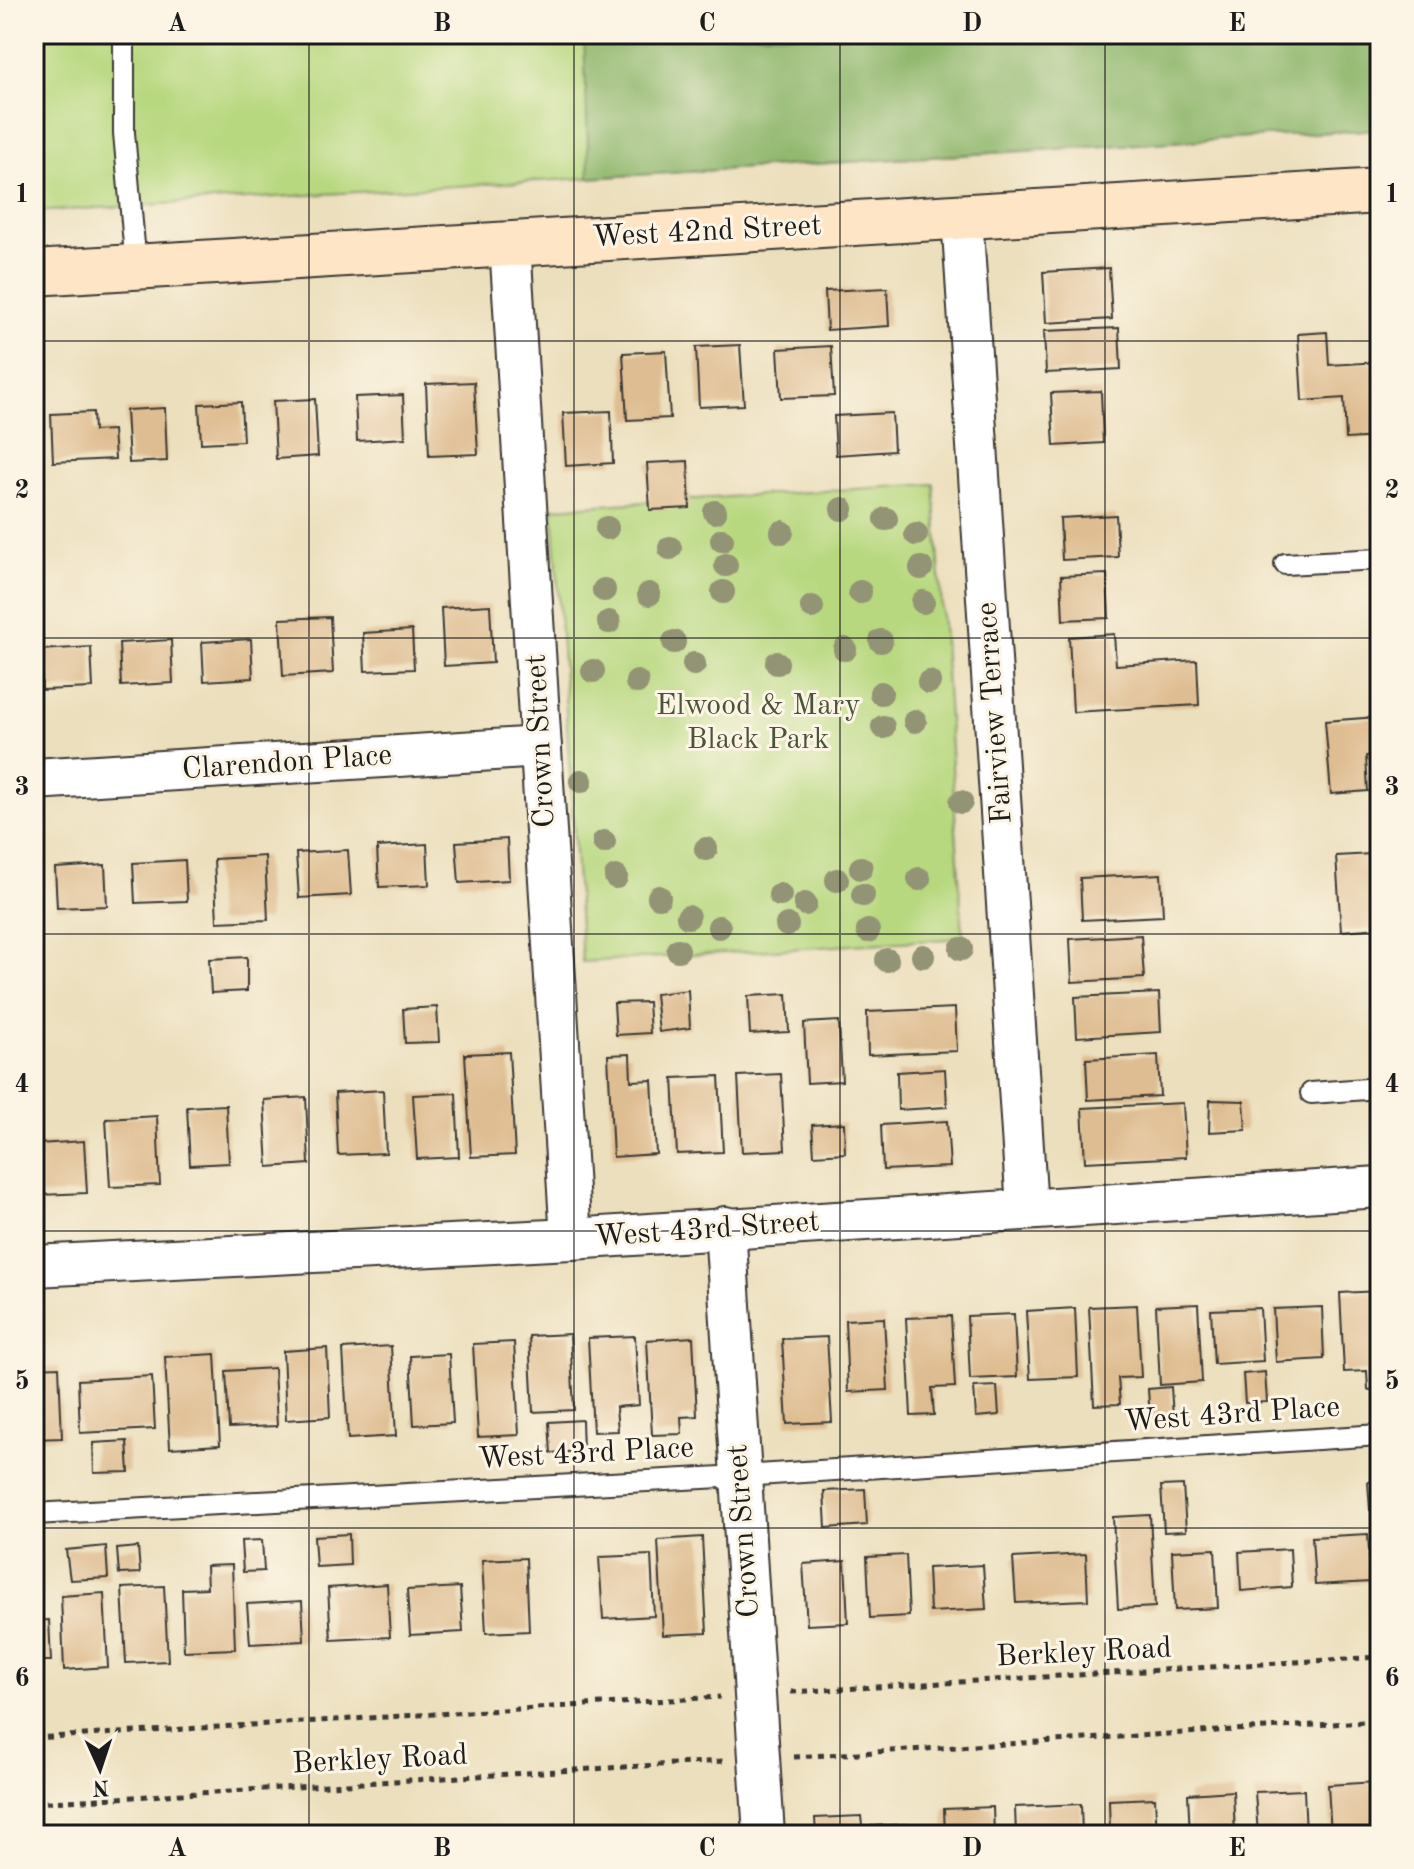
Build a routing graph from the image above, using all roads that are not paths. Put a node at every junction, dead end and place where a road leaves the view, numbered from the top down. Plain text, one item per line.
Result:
1 (124, 34) edge
2 (1380, 191) edge
3 (962, 216) junction
4 (510, 243) junction
5 (136, 267) junction
6 (34, 273) edge
7 (1380, 559) edge
8 (1285, 564) dead end
9 (541, 747) junction
10 (34, 779) edge
11 (1380, 1088) edge
12 (1311, 1093) dead end
13 (1380, 1187) edge
14 (1027, 1209) junction
15 (725, 1227) junction
16 (571, 1239) junction
17 (34, 1266) edge
18 (1380, 1435) edge
19 (740, 1476) junction
20 (34, 1514) edge
21 (764, 1835) edge

1 - 5 lane
2 - 3 street, West 42nd Street
3 - 4 street, West 42nd Street
3 - 14 street, Fairview Terrace
4 - 5 street, West 42nd Street
4 - 9 street, Crown Street
5 - 6 street, West 42nd Street
7 - 8 lane
9 - 10 street, Clarendon Place
9 - 16 street, Crown Street
11 - 12 lane
13 - 14 street, West 43rd Street
14 - 15 street, West 43rd Street
15 - 16 street, West 43rd Street
15 - 19 street, Crown Street
16 - 17 street, West 43rd Street
18 - 19 lane, West 43rd Place
19 - 20 lane, West 43rd Place
19 - 21 street, Crown Street

